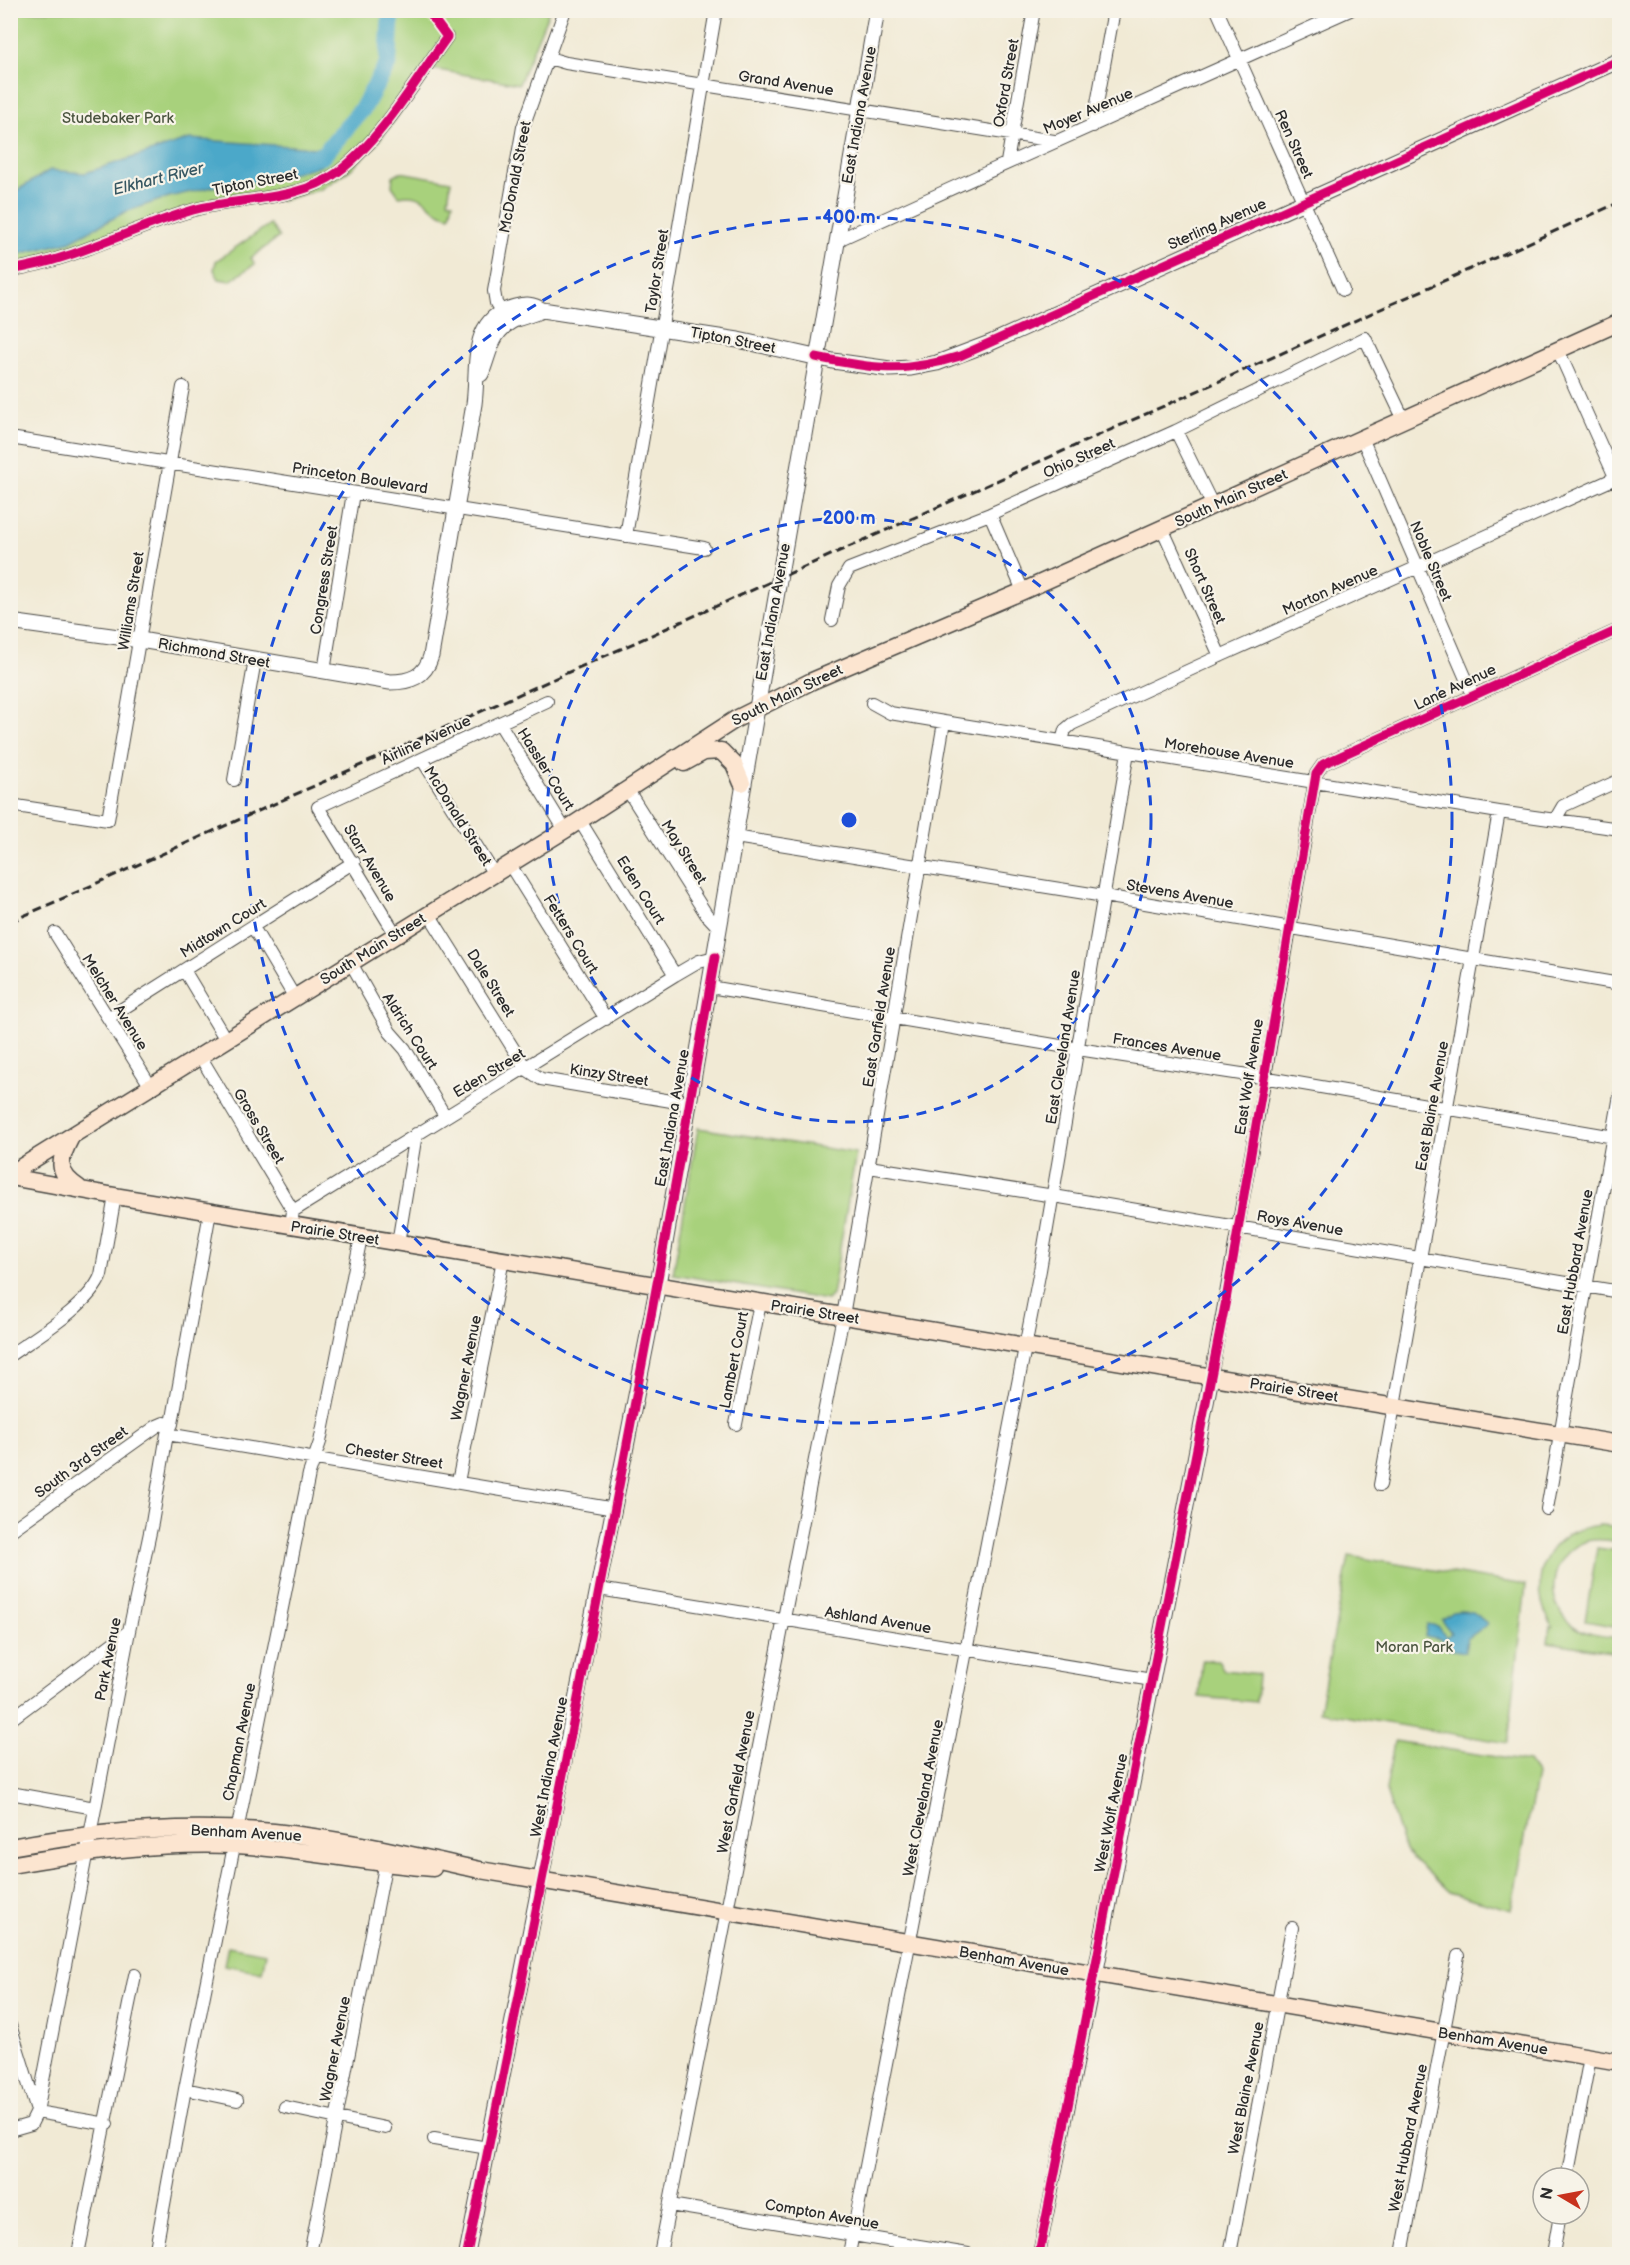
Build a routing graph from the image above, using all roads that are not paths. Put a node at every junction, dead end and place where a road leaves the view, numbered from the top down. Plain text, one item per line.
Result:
1 (565, 10) edge
2 (716, 10) edge
3 (877, 10) edge
4 (1034, 10) edge
5 (1114, 10) edge
6 (1218, 10) edge
7 (1350, 10) edge
8 (447, 38) dead end
9 (549, 58) junction
10 (1240, 60) junction
11 (1620, 60) edge
12 (703, 85) junction
13 (860, 110) junction
14 (1093, 126) junction
15 (1012, 134) junction
16 (1055, 142) junction
17 (1007, 162) junction
18 (1304, 201) junction
19 (838, 240) junction
20 (10, 270) edge
21 (1342, 290) dead end
22 (504, 318) junction
23 (1620, 322) edge
24 (663, 327) junction
25 (1558, 350) junction
26 (816, 357) junction
27 (183, 387) dead end
28 (1404, 420) junction
29 (1176, 431) junction
30 (10, 438) edge
31 (1362, 438) junction
32 (170, 463) junction
33 (1618, 481) edge
34 (353, 493) junction
35 (1213, 506) junction
36 (457, 508) junction
37 (990, 514) junction
38 (1162, 528) junction
39 (626, 536) junction
40 (704, 548) dead end
41 (1418, 566) junction
42 (1023, 591) junction
43 (832, 620) dead end
44 (10, 622) edge
45 (1620, 629) edge
46 (140, 640) junction
47 (1220, 656) junction
48 (255, 660) junction
49 (324, 671) junction
50 (1473, 695) junction
51 (547, 701) dead end
52 (872, 703) dead end
53 (756, 709) junction
54 (944, 722) junction
55 (500, 724) junction
56 (1062, 741) junction
57 (1128, 752) junction
58 (422, 759) junction
59 (656, 771) junction
60 (234, 780) dead end
61 (1620, 780) edge
62 (1314, 782) junction
63 (742, 783) junction
64 (627, 789) junction
65 (10, 805) edge
66 (318, 807) joint
67 (1499, 812) junction
68 (1556, 819) junction
69 (580, 821) junction
70 (1620, 829) edge
71 (565, 830) junction
72 (735, 837) junction
73 (354, 862) junction
74 (510, 865) junction
75 (920, 867) junction
76 (494, 874) junction
77 (1104, 897) junction
78 (429, 914) junction
79 (253, 927) junction
80 (719, 928) junction
81 (1289, 928) junction
82 (54, 933) dead end
83 (396, 935) junction
84 (715, 957) junction
85 (1473, 959) junction
86 (351, 963) junction
87 (184, 970) junction
88 (675, 975) junction
89 (1620, 984) edge
90 (710, 987) junction
91 (295, 998) junction
92 (108, 1018) junction
93 (895, 1018) junction
94 (606, 1019) junction
95 (226, 1040) junction
96 (1077, 1049) junction
97 (200, 1056) junction
98 (526, 1068) junction
99 (1265, 1077) junction
100 (151, 1087) junction
101 (1620, 1095) edge
102 (689, 1104) junction
103 (1447, 1108) junction
104 (445, 1116) junction
105 (417, 1134) junction
106 (72, 1136) junction
107 (1616, 1137) edge
108 (869, 1167) junction
109 (10, 1175) edge
110 (82, 1190) junction
111 (115, 1196) junction
112 (1054, 1196) junction
113 (210, 1212) junction
114 (292, 1219) junction
115 (1239, 1228) junction
116 (361, 1237) junction
117 (398, 1243) junction
118 (1420, 1258) junction
119 (502, 1260) junction
120 (658, 1284) junction
121 (1586, 1287) junction
122 (1620, 1292) edge
123 (760, 1303) junction
124 (843, 1316) junction
125 (1026, 1347) junction
126 (10, 1355) edge
127 (1210, 1377) junction
128 (1395, 1407) junction
129 (736, 1424) dead end
130 (170, 1429) junction
131 (1560, 1434) junction
132 (1620, 1444) edge
133 (315, 1459) junction
134 (458, 1482) junction
135 (1380, 1485) dead end
136 (615, 1509) junction
137 (1546, 1509) dead end
138 (10, 1532) edge
139 (599, 1589) junction
140 (784, 1620) junction
141 (129, 1631) junction
142 (966, 1650) junction
143 (1152, 1680) junction
144 (10, 1720) edge
145 (10, 1793) edge
146 (95, 1808) junction
147 (90, 1835) junction
148 (236, 1838) junction
149 (10, 1847) edge
150 (86, 1854) junction
151 (387, 1857) junction
152 (10, 1865) edge
153 (541, 1881) junction
154 (726, 1912) junction
155 (1292, 1928) dead end
156 (911, 1942) junction
157 (1458, 1956) dead end
158 (135, 1975) dead end
159 (1095, 1975) junction
160 (1277, 2006) junction
161 (10, 2025) edge
162 (1444, 2034) junction
163 (1590, 2057) junction
164 (1620, 2062) edge
165 (185, 2089) junction
166 (237, 2100) dead end
167 (285, 2107) dead end
168 (37, 2112) junction
169 (336, 2118) junction
170 (106, 2124) junction
171 (385, 2128) dead end
172 (10, 2130) edge
173 (434, 2139) dead end
174 (488, 2148) junction
175 (1569, 2166) edge
176 (670, 2205) junction
177 (1558, 2226) edge
178 (852, 2235) junction
179 (78, 2254) edge
180 (155, 2254) edge
181 (310, 2254) edge
182 (466, 2254) edge
183 (660, 2254) edge
184 (849, 2254) edge
185 (968, 2254) edge
186 (1039, 2254) edge
187 (1230, 2254) edge
188 (1402, 2254) edge
189 (1553, 2254) edge

1 - 9 street, McDonald Street
2 - 12 street, Taylor Street
3 - 13 street, East Indiana Avenue
4 - 15 street, Oxford Street
5 - 14 street
6 - 10 street, Ren Street
7 - 10 street, Moyer Avenue
8 - 20 street, Tipton Street
9 - 12 street, Grand Avenue
9 - 22 street, McDonald Street
10 - 14 street, Moyer Avenue
10 - 18 street, Ren Street
11 - 18 street, Sterling Avenue
12 - 13 street, Grand Avenue
12 - 24 street, Taylor Street
13 - 15 street, Grand Avenue
13 - 19 street, East Indiana Avenue
14 - 16 street, Moyer Avenue
15 - 16 street, Grand Avenue
15 - 17 street, Oxford Street
16 - 17 street, Moyer Avenue
17 - 19 street, Moyer Avenue
18 - 21 street, Ren Street
18 - 26 street, Sterling Avenue
19 - 26 street, East Indiana Avenue
22 - 24 street, Tipton Street
22 - 36 street
23 - 25 main road, South Main Street
24 - 26 street, Tipton Street
24 - 39 street, Taylor Street
25 - 28 main road, South Main Street
25 - 33 street
26 - 53 street, East Indiana Avenue
27 - 32 street, Williams Street
28 - 29 street, Ohio Street
28 - 31 main road, South Main Street
29 - 35 street
29 - 37 street, Ohio Street
30 - 32 street, Princeton Boulevard
31 - 35 main road, South Main Street
31 - 41 street, Noble Street
32 - 34 street, Princeton Boulevard
32 - 46 street, Williams Street
33 - 41 street, Morton Avenue
34 - 36 street, Princeton Boulevard
34 - 49 street, Congress Street
35 - 38 main road, South Main Street
36 - 39 street, Princeton Boulevard
36 - 49 street, Richmond Street
37 - 42 street
37 - 43 street, Ohio Street
38 - 42 main road, South Main Street
38 - 47 street, Short Street
39 - 40 street, Princeton Boulevard
41 - 47 street, Morton Avenue
41 - 50 street, Noble Street
42 - 53 main road, South Main Street
44 - 46 street, Richmond Street
45 - 50 street, Lane Avenue
46 - 48 street, Richmond Street
46 - 65 street, Williams Street
47 - 56 street, Morton Avenue
48 - 49 street, Richmond Street
48 - 60 street
50 - 62 street, Lane Avenue
51 - 55 street, Airline Avenue
52 - 54 street, Morehouse Avenue
53 - 59 main road, South Main Street
53 - 63 street, East Indiana Avenue
54 - 56 street, Morehouse Avenue
54 - 75 street, East Garfield Avenue
55 - 58 street, Airline Avenue
55 - 71 street, Hassler Court
56 - 57 street, Morehouse Avenue
57 - 62 street, Morehouse Avenue
57 - 77 street, East Cleveland Avenue
58 - 66 street, Airline Avenue
58 - 76 street, McDonald Street
59 - 63 main road
59 - 64 main road, South Main Street
61 - 68 street
62 - 67 street, Morehouse Avenue
62 - 81 street, East Wolf Avenue
63 - 72 street, East Indiana Avenue
64 - 69 main road, South Main Street
64 - 80 street, May Street
66 - 73 street, Starr Avenue
67 - 68 street, Morehouse Avenue
67 - 85 street, East Blaine Avenue
68 - 70 street, Morehouse Avenue
69 - 71 main road, South Main Street
69 - 88 street, Eden Court
71 - 74 main road, South Main Street
72 - 75 street, Stevens Avenue
72 - 80 street, East Indiana Avenue
73 - 79 street, Midtown Court
73 - 83 street, Starr Avenue
74 - 76 main road, South Main Street
74 - 94 street, Fetters Court
75 - 77 street, Stevens Avenue
75 - 93 street, East Garfield Avenue
76 - 78 main road, South Main Street
77 - 81 street, Stevens Avenue
77 - 96 street, East Cleveland Avenue
78 - 83 main road, South Main Street
78 - 98 street, Dale Street
79 - 87 street, Midtown Court
79 - 91 street
80 - 84 street, East Indiana Avenue
81 - 85 street, Stevens Avenue
81 - 99 street, East Wolf Avenue
82 - 92 street, Melcher Avenue
83 - 86 main road, South Main Street
84 - 88 street, Eden Street
84 - 90 street, East Indiana Avenue
85 - 89 street, Stevens Avenue
85 - 103 street, East Blaine Avenue
86 - 91 main road, South Main Street
86 - 104 street, Aldrich Court
87 - 92 street, Midtown Court
87 - 95 street
88 - 94 street, Eden Street
90 - 93 street, Frances Avenue
90 - 102 street, East Indiana Avenue
91 - 95 main road, South Main Street
92 - 100 street, Melcher Avenue
93 - 96 street, Frances Avenue
93 - 108 street, East Garfield Avenue
94 - 98 street, Eden Street
95 - 97 main road, South Main Street
96 - 99 street, Frances Avenue
96 - 112 street, East Cleveland Avenue
97 - 100 main road, South Main Street
97 - 114 street, Gross Street
98 - 102 street, Kinzy Street
98 - 104 street, Eden Street
99 - 103 street, Frances Avenue
99 - 115 street, East Wolf Avenue
100 - 106 main road, South Main Street
101 - 107 street, East Hubbard Avenue
102 - 120 street, East Indiana Avenue
103 - 107 street, Frances Avenue
103 - 118 street, East Blaine Avenue
104 - 105 street, Eden Street
105 - 114 street, Eden Street
105 - 117 street
106 - 109 main road, South Main Street
106 - 110 main road
107 - 121 street, East Hubbard Avenue
108 - 112 street, Roys Avenue
108 - 124 street, East Garfield Avenue
109 - 110 main road, Prairie Street
110 - 111 main road, Prairie Street
111 - 113 main road, Prairie Street
111 - 126 street
112 - 115 street, Roys Avenue
112 - 125 street, East Cleveland Avenue
113 - 114 main road, Prairie Street
113 - 130 street, Park Avenue
114 - 116 main road, Prairie Street
115 - 118 street, Roys Avenue
115 - 127 street, East Wolf Avenue
116 - 117 main road, Prairie Street
116 - 133 street, Chapman Avenue
117 - 119 main road, Prairie Street
118 - 121 street, Roys Avenue
118 - 128 street, East Blaine Avenue
119 - 120 main road, Prairie Street
119 - 134 street, Wagner Avenue
120 - 123 main road, Prairie Street
120 - 136 street, West Indiana Avenue
121 - 122 street, Roys Avenue
121 - 131 street, East Hubbard Avenue
123 - 124 main road, Prairie Street
123 - 129 street, Lambert Court
124 - 125 main road, Prairie Street
124 - 140 street, West Garfield Avenue
125 - 127 main road, Prairie Street
125 - 142 street, West Cleveland Avenue
127 - 128 main road, Prairie Street
127 - 143 street, West Wolf Avenue
128 - 131 main road, Prairie Street
128 - 135 street
130 - 133 street, Chester Street
130 - 138 street, South 3rd Street
130 - 141 street, Park Avenue
131 - 132 main road, Prairie Street
131 - 137 street
133 - 134 street, Chester Street
133 - 148 street, Chapman Avenue
134 - 136 street, Chester Street
136 - 139 street, West Indiana Avenue
139 - 140 street, Ashland Avenue
139 - 153 street, West Indiana Avenue
140 - 142 street, Ashland Avenue
140 - 154 street, West Garfield Avenue
141 - 144 street
141 - 146 street, Park Avenue
142 - 143 street, Ashland Avenue
142 - 156 street, West Cleveland Avenue
143 - 159 street, West Wolf Avenue
145 - 146 street
146 - 147 street, Park Avenue
147 - 148 main road, Benham Avenue
147 - 149 main road, Benham Avenue
147 - 150 street, Park Avenue
148 - 150 main road, Benham Avenue
148 - 151 main road, Benham Avenue
148 - 165 street, Chapman Avenue
150 - 152 main road, Benham Avenue
150 - 168 street, Park Avenue
151 - 153 main road, Benham Avenue
151 - 169 street, Wagner Avenue
153 - 154 main road, Benham Avenue
153 - 174 street, West Indiana Avenue
154 - 156 main road, Benham Avenue
154 - 176 street, West Garfield Avenue
155 - 160 street, West Blaine Avenue
156 - 159 main road, Benham Avenue
156 - 178 street, West Cleveland Avenue
157 - 162 street, West Hubbard Avenue
158 - 170 street
159 - 160 main road, Benham Avenue
159 - 186 street, West Wolf Avenue
160 - 162 main road, Benham Avenue
160 - 187 street, West Blaine Avenue
161 - 168 street
162 - 163 main road, Benham Avenue
162 - 188 street, West Hubbard Avenue
163 - 164 main road, Benham Avenue
163 - 175 street
165 - 166 street
165 - 180 street, Chapman Avenue
167 - 169 street
168 - 170 street
168 - 172 street
169 - 171 street
169 - 181 street, Wagner Avenue
170 - 179 street
173 - 174 street
174 - 182 street, West Indiana Avenue
176 - 178 street, Compton Avenue
176 - 183 street, West Garfield Avenue
177 - 189 street
178 - 184 street, West Cleveland Avenue
178 - 185 street, Compton Avenue

